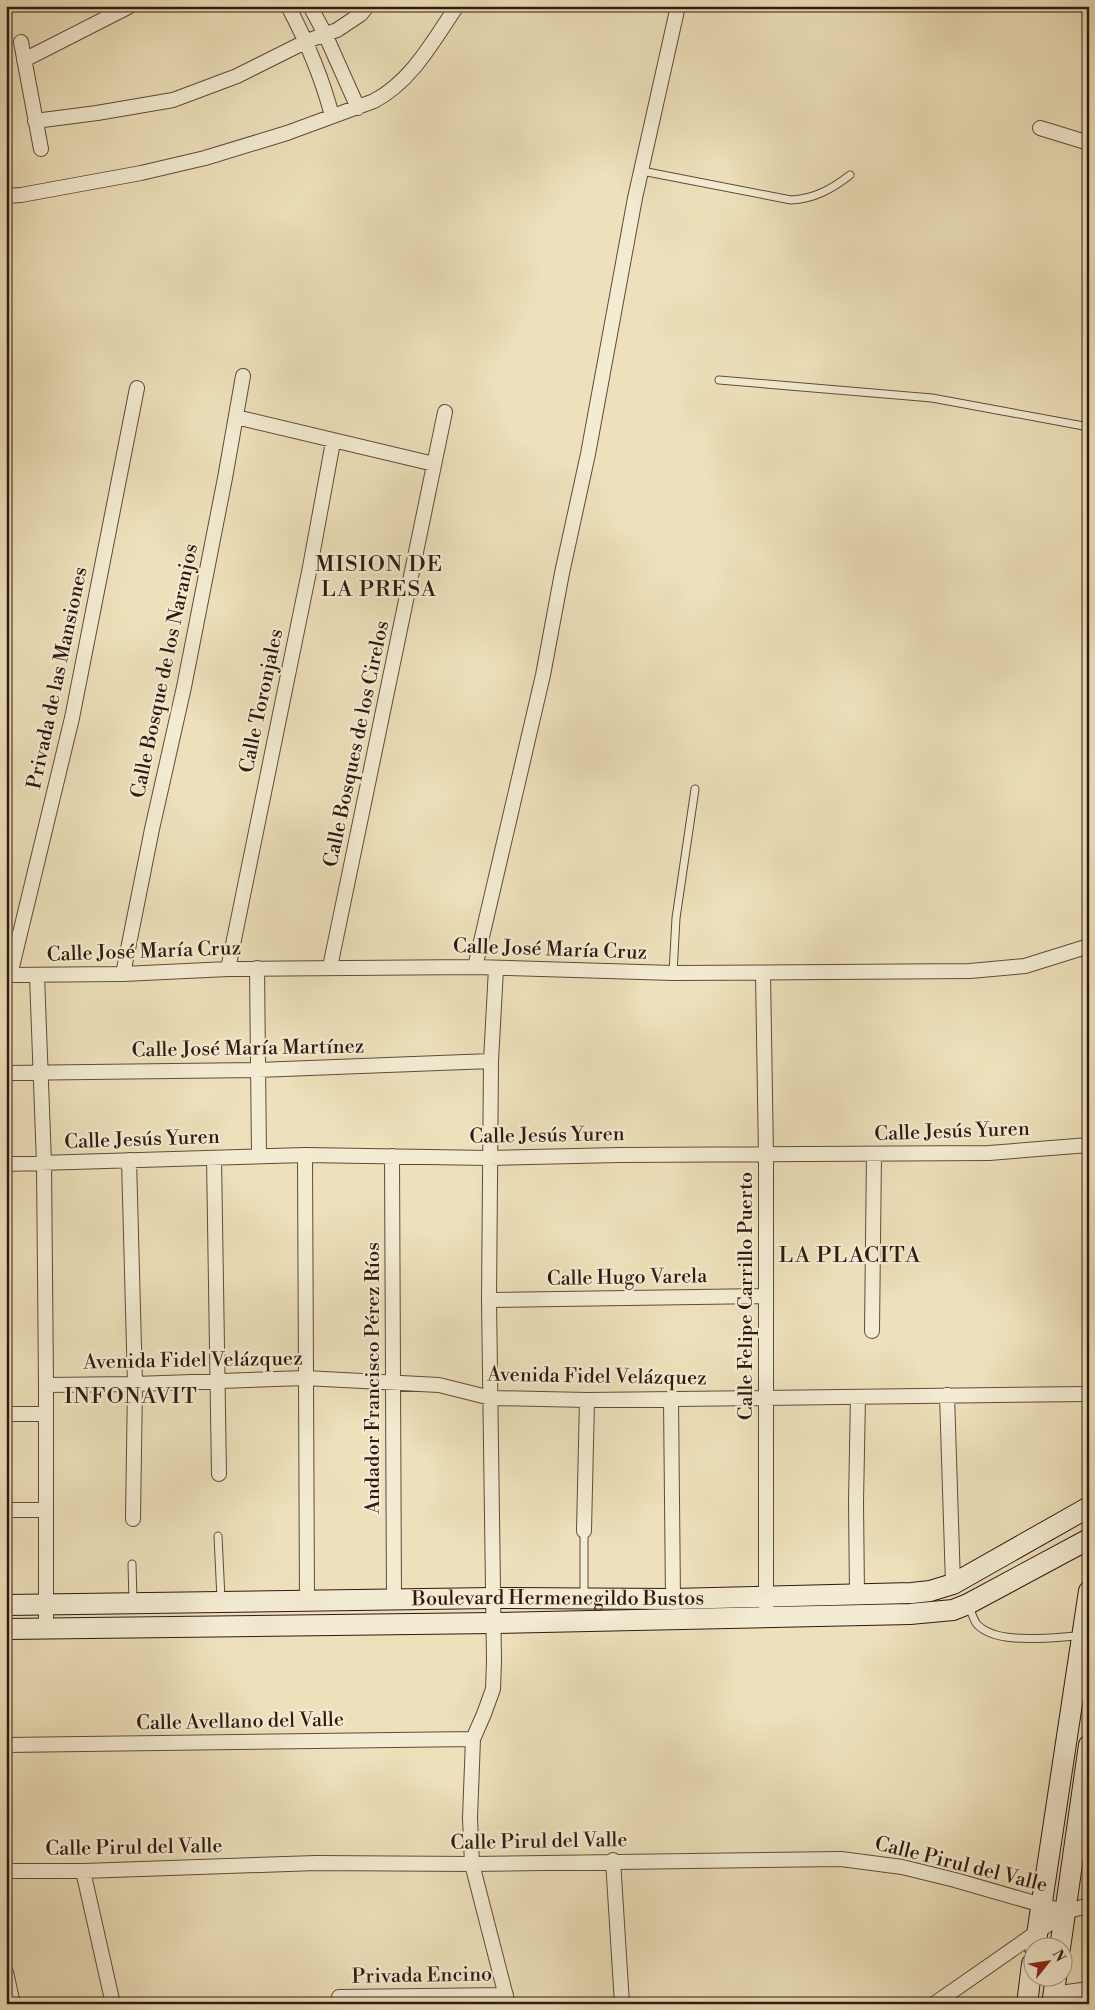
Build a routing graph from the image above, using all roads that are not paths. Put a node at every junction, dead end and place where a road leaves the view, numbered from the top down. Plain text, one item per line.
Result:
1 (130, 6) edge
2 (288, 6) edge
3 (310, 6) edge
4 (367, 6) edge
5 (457, 6) edge
6 (678, 6) edge
7 (325, 34) junction
8 (307, 41) junction
9 (21, 42) dead end
10 (24, 60) junction
11 (358, 108) junction
12 (332, 116) junction
13 (35, 121) junction
14 (1040, 128) dead end
15 (1089, 143) edge
16 (41, 150) dead end
17 (642, 171) junction
18 (850, 175) dead end
19 (6, 196) edge
20 (243, 376) dead end
21 (719, 380) dead end
22 (137, 388) dead end
23 (445, 412) dead end
24 (236, 417) junction
25 (1089, 427) edge
26 (333, 442) junction
27 (434, 464) junction
28 (694, 789) dead end
29 (1089, 946) edge
30 (330, 967) junction
31 (475, 967) junction
32 (257, 968) junction
33 (496, 968) junction
34 (228, 969) junction
35 (672, 973) junction
36 (123, 974) junction
37 (763, 974) junction
38 (8, 975) edge
39 (37, 976) junction
40 (491, 1061) junction
41 (258, 1070) junction
42 (6, 1073) edge
43 (41, 1073) junction
44 (1089, 1146) edge
45 (874, 1154) junction
46 (305, 1155) junction
47 (766, 1155) junction
48 (259, 1156) junction
49 (392, 1156) junction
50 (214, 1158) junction
51 (490, 1158) junction
52 (129, 1160) junction
53 (44, 1163) junction
54 (6, 1164) edge
55 (766, 1296) junction
56 (489, 1300) junction
57 (872, 1331) dead end
58 (305, 1378) junction
59 (216, 1380) junction
60 (392, 1383) junction
61 (46, 1384) junction
62 (135, 1384) junction
63 (1089, 1394) edge
64 (947, 1395) junction
65 (858, 1397) junction
66 (491, 1398) junction
67 (766, 1398) junction
68 (587, 1400) junction
69 (671, 1400) junction
70 (6, 1414) edge
71 (46, 1414) junction
72 (219, 1474) dead end
73 (1089, 1507) edge
74 (6, 1510) edge
75 (45, 1510) junction
76 (133, 1519) dead end
77 (584, 1531) joint
78 (218, 1536) dead end
79 (1089, 1539) edge
80 (132, 1564) dead end
81 (953, 1584) junction
82 (1089, 1591) edge
83 (857, 1594) junction
84 (766, 1597) junction
85 (492, 1598) junction
86 (584, 1598) junction
87 (673, 1599) junction
88 (394, 1600) junction
89 (221, 1602) junction
90 (307, 1602) junction
91 (133, 1603) junction
92 (276, 1603) junction
93 (46, 1604) junction
94 (968, 1604) junction
95 (6, 1605) edge
96 (766, 1617) junction
97 (493, 1623) junction
98 (276, 1625) junction
99 (6, 1629) edge
100 (46, 1629) junction
101 (1082, 1636) junction
102 (473, 1739) junction
103 (1089, 1744) edge
104 (6, 1745) edge
105 (1086, 1782) edge
106 (613, 1860) junction
107 (472, 1864) junction
108 (84, 1870) junction
109 (6, 1871) edge
110 (1089, 1905) edge
111 (1041, 1906) junction
112 (1066, 1912) junction
113 (1036, 1938) edge
114 (1038, 1938) edge
115 (1062, 1938) edge
116 (1022, 1949) edge
117 (6, 1972) edge
118 (1029, 1988) edge
119 (1089, 1990) edge
120 (1054, 1992) edge
121 (339, 1997) dead end
122 (507, 1999) edge
123 (13, 2004) edge
124 (113, 2004) edge
125 (622, 2004) edge
126 (934, 2004) edge
127 (1027, 2004) edge

1 - 10 street
2 - 8 street
3 - 7 street
4 - 7 street
5 - 11 street
6 - 17 street
7 - 8 street
7 - 11 street
8 - 12 street
8 - 13 street
9 - 10 street
10 - 13 street
11 - 12 street
12 - 19 street
13 - 16 street
14 - 15 street
17 - 18 lane
17 - 31 street
20 - 24 street, Calle Bosque de los Naranjos
21 - 25 lane
22 - 38 street, Privada de las Mansiones
23 - 27 street, Calle Bosques de los Cirelos
24 - 26 street
24 - 36 street, Calle Bosque de los Naranjos
26 - 27 street
26 - 34 street, Calle Toronjales
27 - 30 street, Calle Bosques de los Cirelos
28 - 35 lane
29 - 37 street, Calle José María Cruz
30 - 31 street, Calle José María Cruz
30 - 32 street, Calle José María Cruz
31 - 33 street, Calle José María Cruz
32 - 34 street, Calle José María Cruz
32 - 41 street
33 - 35 street, Calle José María Cruz
33 - 40 street
34 - 36 street, Calle José María Cruz
35 - 37 street, Calle José María Cruz
36 - 39 street, Calle José María Cruz
37 - 47 street, Calle Felipe Carrillo Puerto
38 - 39 street, Calle José María Cruz
39 - 43 street
40 - 41 street, Calle José María Martínez
40 - 51 street
41 - 43 street, Calle José María Martínez
41 - 48 street
42 - 43 street, Calle José María Martínez
43 - 53 street
44 - 45 street, Calle Jesús Yuren
45 - 47 street, Calle Jesús Yuren
45 - 57 street
46 - 48 street, Calle Jesús Yuren
46 - 49 street, Calle Jesús Yuren
46 - 58 street
47 - 51 street, Calle Jesús Yuren
47 - 55 street, Calle Felipe Carrillo Puerto
48 - 50 street, Calle Jesús Yuren
49 - 51 street, Calle Jesús Yuren
49 - 60 street, Andador Francisco Pérez Ríos
50 - 52 street, Calle Jesús Yuren
50 - 59 street
51 - 56 street
52 - 53 street, Calle Jesús Yuren
52 - 62 street
53 - 54 street, Calle Jesús Yuren
53 - 61 street
55 - 56 street, Calle Hugo Varela
55 - 67 street, Calle Felipe Carrillo Puerto
56 - 66 street
58 - 59 street, Avenida Fidel Velázquez
58 - 60 street, Avenida Fidel Velázquez
58 - 90 street
59 - 62 street, Avenida Fidel Velázquez
59 - 72 street
60 - 66 street, Avenida Fidel Velázquez
60 - 88 street, Andador Francisco Pérez Ríos
61 - 62 street, Avenida Fidel Velázquez
61 - 71 street
62 - 76 street
63 - 64 street, Avenida Fidel Velázquez
64 - 65 street, Avenida Fidel Velázquez
64 - 81 street
65 - 67 street, Avenida Fidel Velázquez
65 - 83 street
66 - 68 street, Avenida Fidel Velázquez
66 - 85 street
67 - 69 street, Avenida Fidel Velázquez
67 - 84 street, Calle Felipe Carrillo Puerto
68 - 69 street, Avenida Fidel Velázquez
68 - 77 street
69 - 87 street
70 - 71 street
71 - 75 street
73 - 81 street, Boulevard Hermenegildo Bustos
74 - 75 street
75 - 93 street
77 - 86 lane
78 - 89 lane
79 - 94 street, Boulevard Hermenegildo Bustos
80 - 91 lane
81 - 83 street, Boulevard Hermenegildo Bustos
82 - 101 street
83 - 84 street, Boulevard Hermenegildo Bustos
84 - 87 street, Boulevard Hermenegildo Bustos
84 - 96 street, Calle Felipe Carrillo Puerto
85 - 86 street, Boulevard Hermenegildo Bustos
85 - 88 street, Boulevard Hermenegildo Bustos
85 - 97 street
86 - 87 street, Boulevard Hermenegildo Bustos
88 - 90 street, Boulevard Hermenegildo Bustos
89 - 91 street, Boulevard Hermenegildo Bustos
89 - 92 street, Boulevard Hermenegildo Bustos
90 - 92 street, Boulevard Hermenegildo Bustos
91 - 93 street, Boulevard Hermenegildo Bustos
92 - 98 street
93 - 95 street, Boulevard Hermenegildo Bustos
93 - 100 street
94 - 96 street, Boulevard Hermenegildo Bustos
94 - 101 lane
96 - 97 street, Boulevard Hermenegildo Bustos
97 - 98 street, Boulevard Hermenegildo Bustos
97 - 102 street
98 - 100 street, Boulevard Hermenegildo Bustos
99 - 100 street, Boulevard Hermenegildo Bustos
101 - 111 street
102 - 104 street, Calle Avellano del Valle
102 - 107 street
103 - 105 street
105 - 112 street
106 - 107 street, Calle Pirul del Valle
106 - 111 street, Calle Pirul del Valle
106 - 125 street
107 - 108 street, Calle Pirul del Valle
107 - 122 street
108 - 109 street, Calle Pirul del Valle
108 - 124 street
110 - 112 street
111 - 112 street, Calle Pirul del Valle
111 - 113 street
112 - 114 street
112 - 115 street
116 - 126 street
117 - 123 street
118 - 127 street
119 - 120 street
121 - 122 street, Privada Encino

